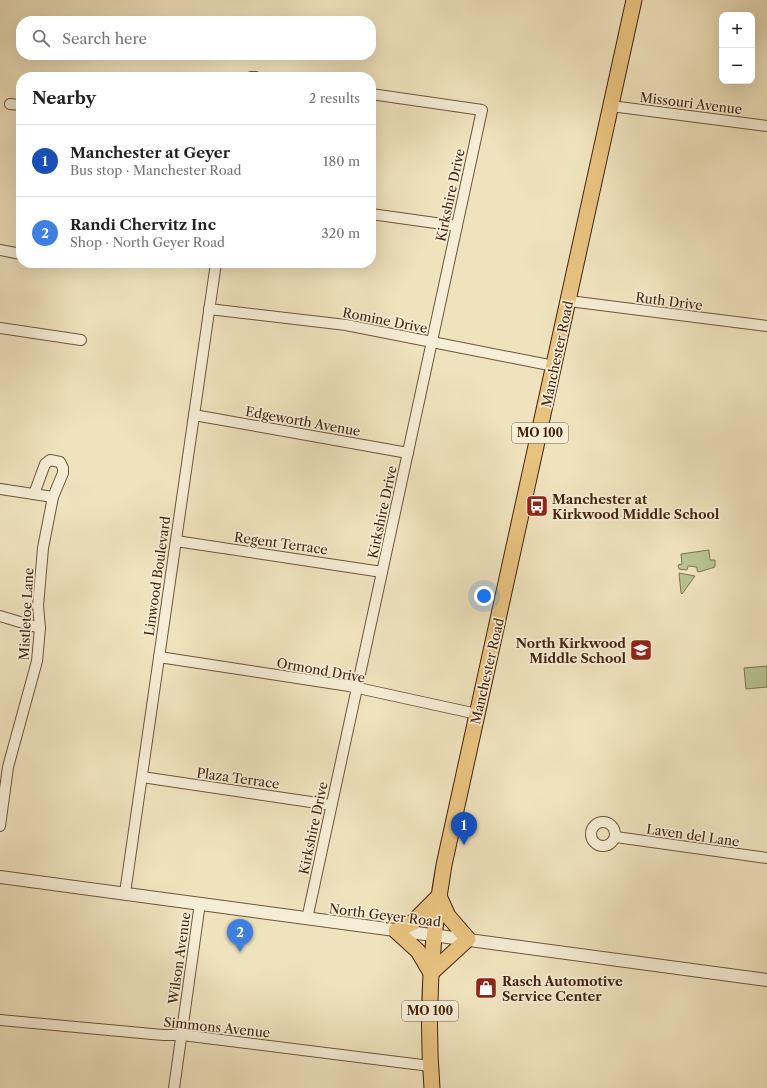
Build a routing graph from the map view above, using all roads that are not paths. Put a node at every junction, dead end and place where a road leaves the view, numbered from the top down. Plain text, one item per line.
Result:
1 (634, 0) edge
2 (376, 95) edge
3 (10, 104) dead end
4 (16, 105) edge
5 (611, 106) junction
6 (767, 126) edge
7 (376, 215) edge
8 (457, 226) junction
9 (0, 250) edge
10 (16, 253) edge
11 (215, 268) edge
12 (568, 301) junction
13 (209, 310) junction
14 (767, 326) edge
15 (0, 328) edge
16 (81, 340) dead end
17 (432, 342) junction
18 (554, 366) junction
19 (194, 415) junction
20 (408, 453) junction
21 (0, 489) edge
22 (34, 494) junction
23 (53, 497) junction
24 (176, 541) junction
25 (382, 572) junction
26 (0, 616) edge
27 (40, 628) junction
28 (159, 657) junction
29 (357, 689) junction
30 (477, 714) junction
31 (142, 777) junction
32 (331, 805) junction
33 (0, 826) edge
34 (616, 837) dead end
35 (767, 858) edge
36 (0, 877) edge
37 (125, 893) junction
38 (439, 896) junction
39 (200, 903) junction
40 (307, 919) junction
41 (396, 931) junction
42 (433, 936) junction
43 (468, 940) junction
44 (431, 973) junction
45 (767, 980) edge
46 (0, 1020) edge
47 (182, 1034) junction
48 (430, 1066) junction
49 (174, 1088) edge
50 (432, 1088) edge

1 - 5 main road, Manchester Road / MO 100
2 - 8 street, Kirkshire Drive
3 - 4 street
5 - 6 street, Missouri Avenue
5 - 12 main road, Manchester Road / MO 100
7 - 8 street
8 - 17 street, Kirkshire Drive
9 - 10 street
11 - 13 street, Linwood Boulevard
12 - 14 street, Ruth Drive
12 - 18 main road, Manchester Road / MO 100
13 - 17 street, Romine Drive
13 - 19 street, Linwood Boulevard
15 - 16 street
17 - 18 street, Romine Drive
17 - 20 street, Kirkshire Drive
18 - 30 main road, Manchester Road / MO 100
19 - 20 street, Edgeworth Avenue
19 - 24 street, Linwood Boulevard
20 - 25 street, Kirkshire Drive
21 - 22 street
22 - 23 street
22 - 23 street, Mistletoe Lane
23 - 27 street, Mistletoe Lane
24 - 25 street, Regent Terrace
24 - 28 street, Linwood Boulevard
25 - 29 street, Kirkshire Drive
26 - 27 street
27 - 33 street, Mistletoe Lane
28 - 29 street, Ormond Drive
28 - 31 street, Linwood Boulevard
29 - 30 street, Ormond Drive
29 - 32 street, Kirkshire Drive
30 - 38 main road, Manchester Road / MO 100
31 - 32 street, Plaza Terrace
31 - 37 street, Linwood Boulevard
32 - 40 street, Kirkshire Drive
34 - 35 street, Laven del Lane
36 - 37 street, North Geyer Road
37 - 39 street, North Geyer Road
38 - 41 main road
38 - 42 main road, Manchester Road / MO 100
38 - 43 main road
39 - 40 street, North Geyer Road
39 - 47 street, Wilson Avenue
40 - 41 street, North Geyer Road
41 - 42 street, North Geyer Road
41 - 44 main road
42 - 43 street, North Geyer Road
42 - 44 main road, Manchester Road / MO 100
43 - 44 main road
43 - 45 street, North Geyer Road
44 - 48 main road, Manchester Road / MO 100
46 - 47 street, Simmons Avenue
47 - 48 street, Simmons Avenue
47 - 49 street, Wilson Avenue
48 - 50 main road, Manchester Road / MO 100

